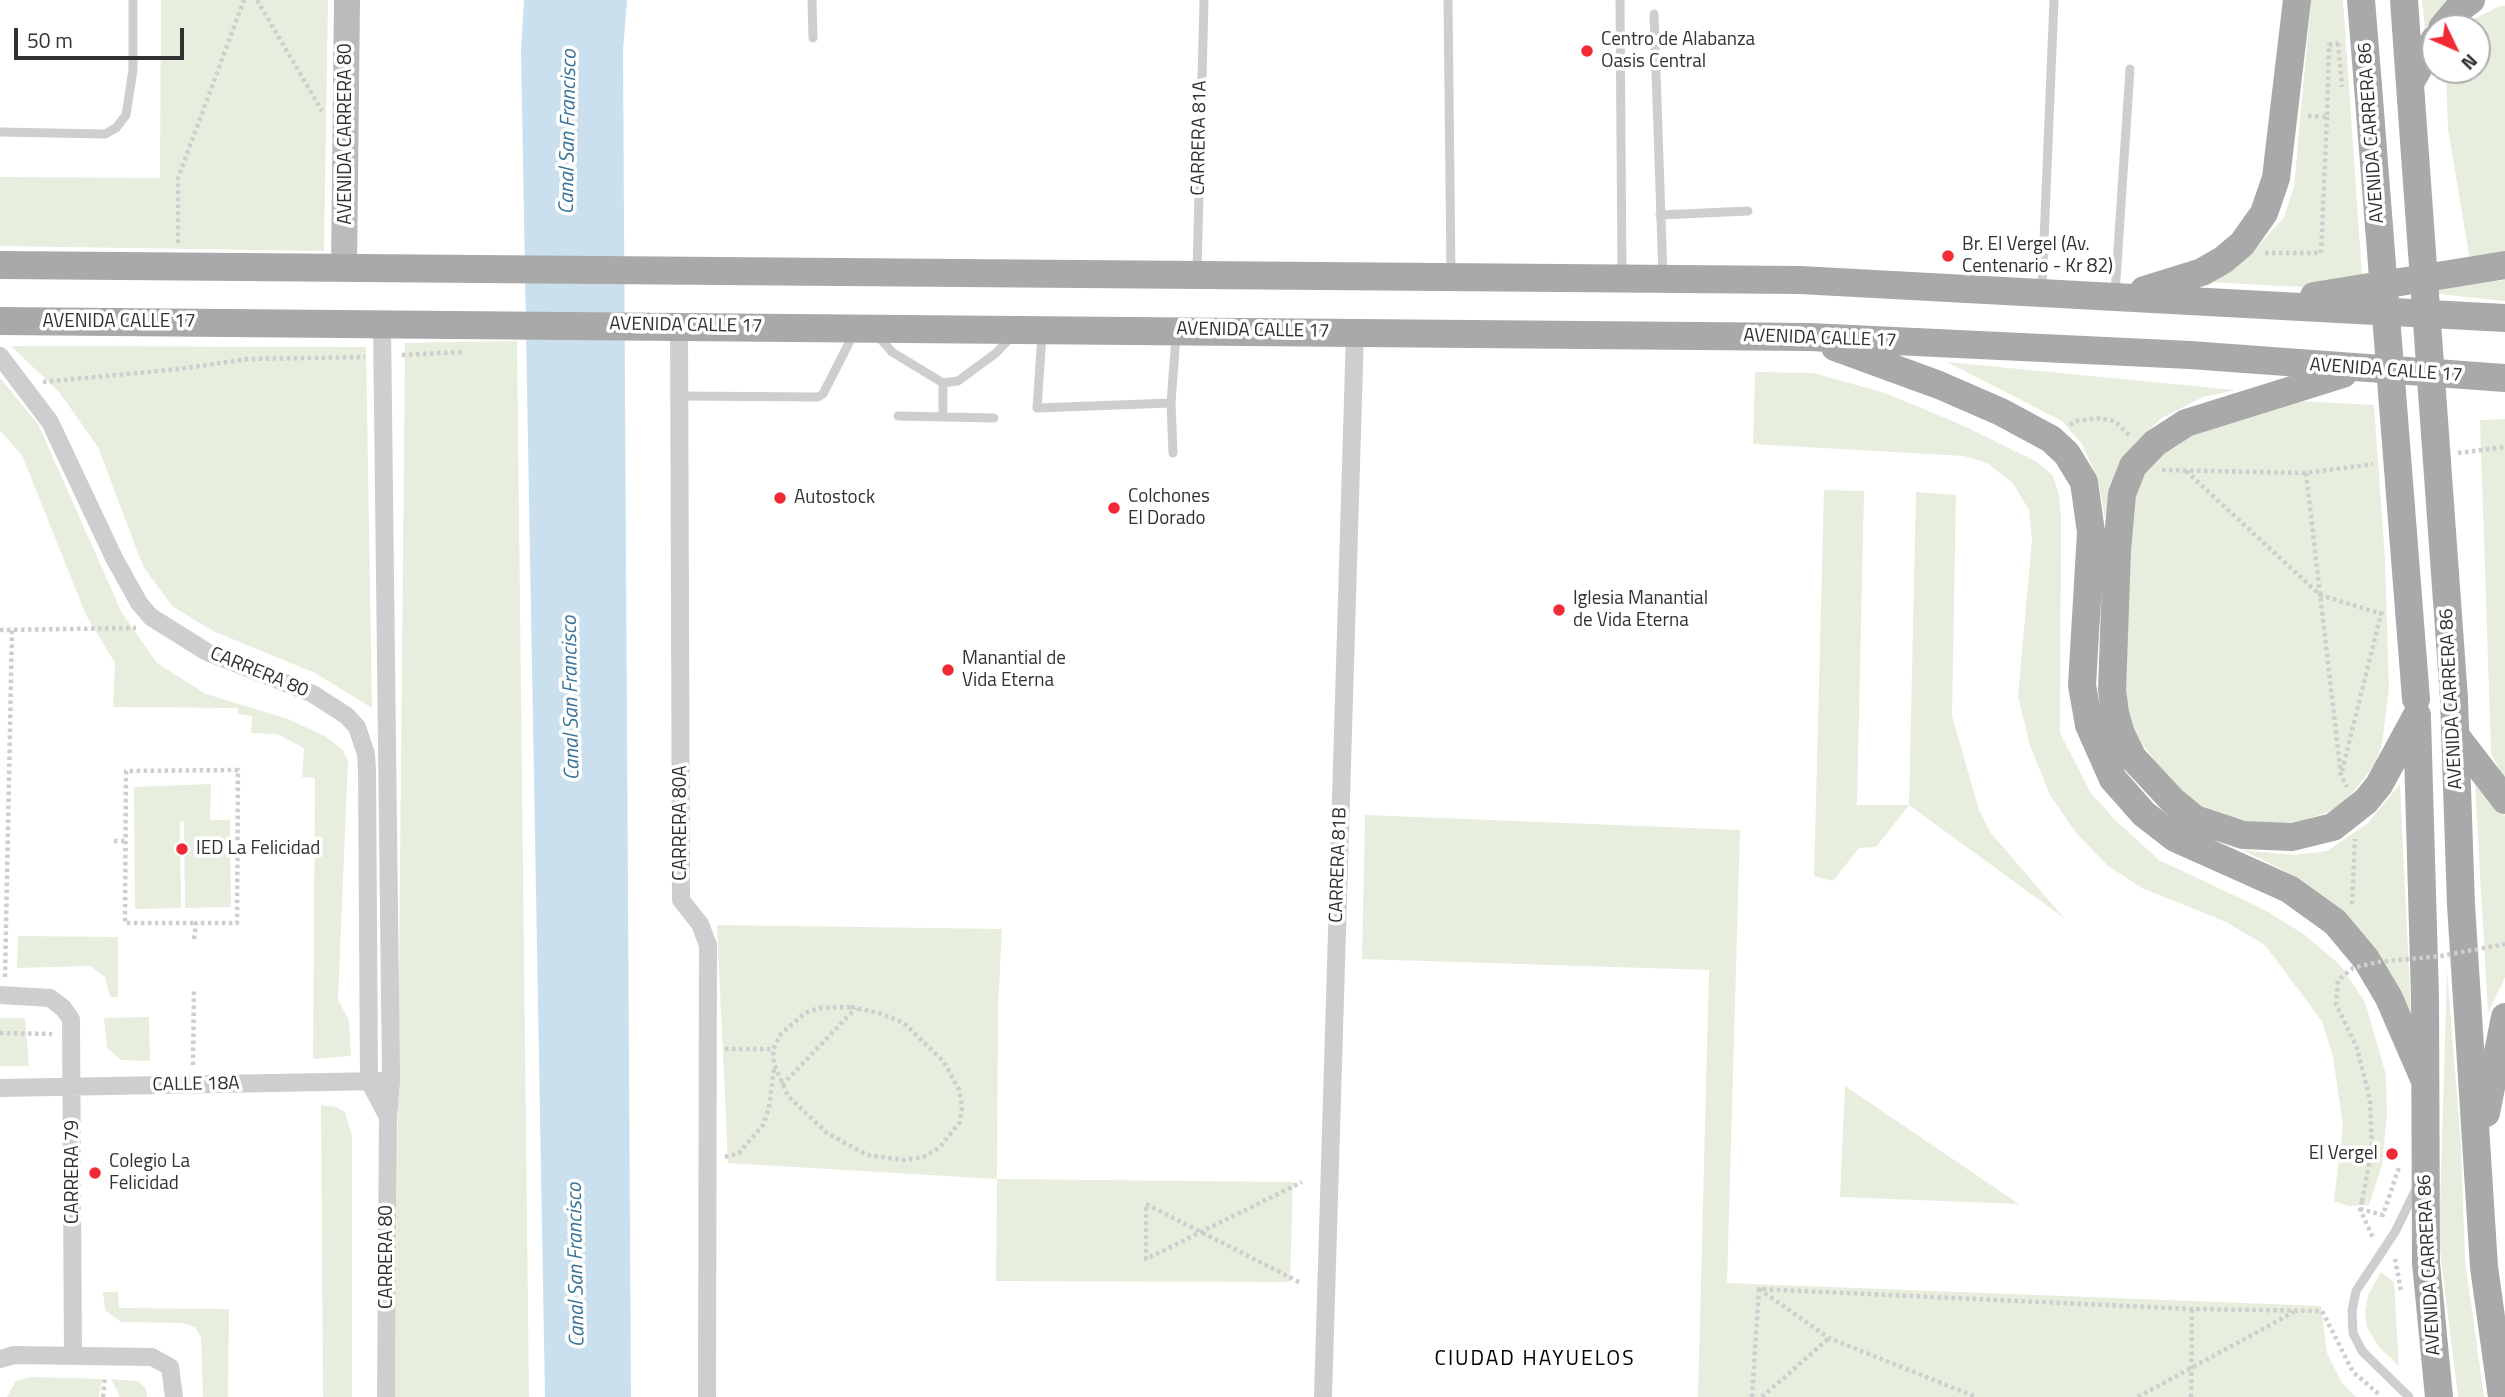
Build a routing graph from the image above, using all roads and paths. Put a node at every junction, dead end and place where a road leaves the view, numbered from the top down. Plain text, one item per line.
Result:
1 (133, 0) edge
2 (244, 0) edge
3 (257, 0) edge
4 (346, 0) edge
5 (812, 0) edge
6 (1204, 0) edge
7 (1448, 0) edge
8 (1620, 0) edge
9 (2054, 0) edge
10 (2297, 0) edge
11 (2361, 0) edge
12 (2404, 0) edge
13 (2471, 0) edge
14 (1654, 13) dead end
15 (2454, 14) edge
16 (813, 38) dead end
17 (2338, 43) dead end
18 (2130, 69) dead end
19 (2421, 69) edge
20 (2411, 91) junction
21 (2284, 115) junction
22 (325, 117) dead end
23 (2327, 117) junction
24 (0, 132) edge
25 (1748, 211) dead end
26 (1660, 215) junction
27 (178, 244) dead end
28 (2231, 254) junction
29 (0, 265) edge
30 (2505, 265) edge
31 (344, 267) junction
32 (1197, 276) junction
33 (1451, 277) junction
34 (1622, 278) junction
35 (1663, 278) junction
36 (2042, 291) junction
37 (2118, 296) junction
38 (2258, 305) junction
39 (2505, 318) edge
40 (0, 321) edge
41 (382, 324) junction
42 (666, 326) junction
43 (863, 327) junction
44 (1031, 329) junction
45 (1176, 330) junction
46 (1355, 332) junction
47 (1810, 337) junction
48 (468, 352) dead end
49 (0, 356) edge
50 (383, 356) junction
51 (2358, 370) junction
52 (2477, 377) junction
53 (2505, 378) edge
54 (19, 382) junction
55 (943, 383) junction
56 (2505, 389) edge
57 (680, 396) junction
58 (1171, 403) junction
59 (898, 416) dead end
60 (943, 416) junction
61 (994, 418) dead end
62 (1173, 453) dead end
63 (2186, 471) dead end
64 (2306, 473) dead end
65 (2320, 595) junction
66 (165, 628) junction
67 (0, 630) edge
68 (12, 630) junction
69 (2416, 707) junction
70 (2455, 735) junction
71 (2505, 800) edge
72 (2357, 809) junction
73 (114, 841) dead end
74 (126, 841) junction
75 (196, 923) junction
76 (194, 939) dead end
77 (2350, 941) junction
78 (2505, 944) edge
79 (194, 989) dead end
80 (2, 995) edge
81 (856, 1008) junction
82 (2505, 1017) edge
83 (0, 1034) edge
84 (73, 1034) junction
85 (708, 1049) junction
86 (773, 1049) junction
87 (774, 1064) junction
88 (192, 1069) dead end
89 (391, 1080) junction
90 (369, 1081) junction
91 (2425, 1081) junction
92 (782, 1085) junction
93 (0, 1088) edge
94 (73, 1088) junction
95 (388, 1117) junction
96 (725, 1157) dead end
97 (2478, 1168) junction
98 (2425, 1172) junction
99 (1302, 1182) dead end
100 (2360, 1209) junction
101 (1200, 1232) junction
102 (2383, 1249) junction
103 (1299, 1282) dead end
104 (1759, 1289) junction
105 (2403, 1302) dead end
106 (2192, 1308) junction
107 (2297, 1310) junction
108 (2498, 1337) edge
109 (1829, 1338) junction
110 (73, 1356) junction
111 (0, 1359) edge
112 (2190, 1369) junction
113 (106, 1371) dead end
114 (2395, 1385) junction
115 (2381, 1396) edge
116 (103, 1397) edge
117 (174, 1397) edge
118 (386, 1397) edge
119 (707, 1397) edge
120 (1323, 1397) edge
121 (1752, 1397) edge
122 (1762, 1397) edge
123 (1976, 1397) edge
124 (2138, 1397) edge
125 (2191, 1397) edge
126 (2409, 1397) edge
127 (2439, 1397) edge
128 (2502, 1397) edge

1 - 24 lane
2 - 27 path
3 - 22 path
4 - 31 street, AVENIDA CARRERA 80
5 - 16 lane
6 - 32 lane, CARRERA 81A
7 - 33 lane
8 - 34 lane
9 - 36 lane
10 - 21 main road
11 - 69 main road, AVENIDA CARRERA 86, bridge
12 - 20 main road, AVENIDA CARRERA 86
13 - 15 main road
14 - 26 lane
17 - 23 path
18 - 37 lane
19 - 20 main road
20 - 70 main road, AVENIDA CARRERA 86, bridge
21 - 23 path
21 - 28 main road
23 - 28 path
25 - 26 lane
26 - 35 lane
28 - 37 main road
29 - 31 main road
30 - 38 main road
31 - 32 main road
32 - 33 main road
33 - 34 main road
34 - 35 main road
35 - 36 main road
36 - 37 main road
37 - 38 main road
38 - 39 main road
40 - 41 main road, AVENIDA CALLE 17
41 - 42 main road, AVENIDA CALLE 17
41 - 50 street, CARRERA 80
42 - 43 main road, AVENIDA CALLE 17
42 - 57 street, CARRERA 80A
43 - 44 main road, AVENIDA CALLE 17
43 - 55 lane
43 - 57 lane
44 - 45 main road, AVENIDA CALLE 17
44 - 55 lane
44 - 58 lane
45 - 46 main road, AVENIDA CALLE 17
45 - 58 lane
46 - 47 main road, AVENIDA CALLE 17
46 - 120 street, CARRERA 81B
47 - 51 main road, AVENIDA CALLE 17
47 - 77 main road
48 - 50 path
49 - 54 street, CARRERA 80
50 - 54 path
50 - 89 street, CARRERA 80
51 - 52 main road, AVENIDA CALLE 17
51 - 72 main road
52 - 53 main road, AVENIDA CALLE 17
52 - 56 main road
54 - 66 street, CARRERA 80
55 - 60 lane
57 - 85 street, CARRERA 80A
58 - 62 lane
59 - 60 lane
60 - 61 lane
63 - 65 path
64 - 65 path
65 - 65 path
66 - 68 path
66 - 90 street, CARRERA 80
67 - 68 path
68 - 80 path
69 - 72 main road
69 - 91 main road, AVENIDA CARRERA 86
70 - 71 main road
70 - 97 main road, AVENIDA CARRERA 86
72 - 77 path
73 - 74 path
74 - 75 path
74 - 75 path
75 - 76 path
77 - 91 main road
78 - 100 path, bridge
79 - 88 path
80 - 84 street, CARRERA 79
81 - 86 path
81 - 92 path
81 - 92 path
82 - 97 main road
83 - 84 path
84 - 94 street, CARRERA 79
85 - 86 path
85 - 119 street, CARRERA 80A
86 - 87 path
87 - 92 path
87 - 96 path
89 - 90 street, CALLE 18A
89 - 95 street, CARRERA 80
90 - 94 street, CALLE 18A
90 - 95 street, CARRERA 80
91 - 98 main road, AVENIDA CARRERA 86
93 - 94 street, CALLE 18A
94 - 110 street, CARRERA 79
95 - 118 street, CARRERA 80
97 - 108 main road, AVENIDA CARRERA 86
98 - 100 path
98 - 102 lane
98 - 127 main road, AVENIDA CARRERA 86
99 - 101 path
100 - 102 path
101 - 101 path
101 - 103 path
102 - 105 path
102 - 114 lane
104 - 106 path
104 - 109 path
104 - 121 path
106 - 107 path
106 - 112 path
107 - 112 path
107 - 115 path
108 - 128 main road, AVENIDA CARRERA 86
109 - 122 path
109 - 123 path
110 - 111 street
110 - 117 street
112 - 124 path
112 - 125 path
113 - 116 path
114 - 115 path
114 - 126 lane

